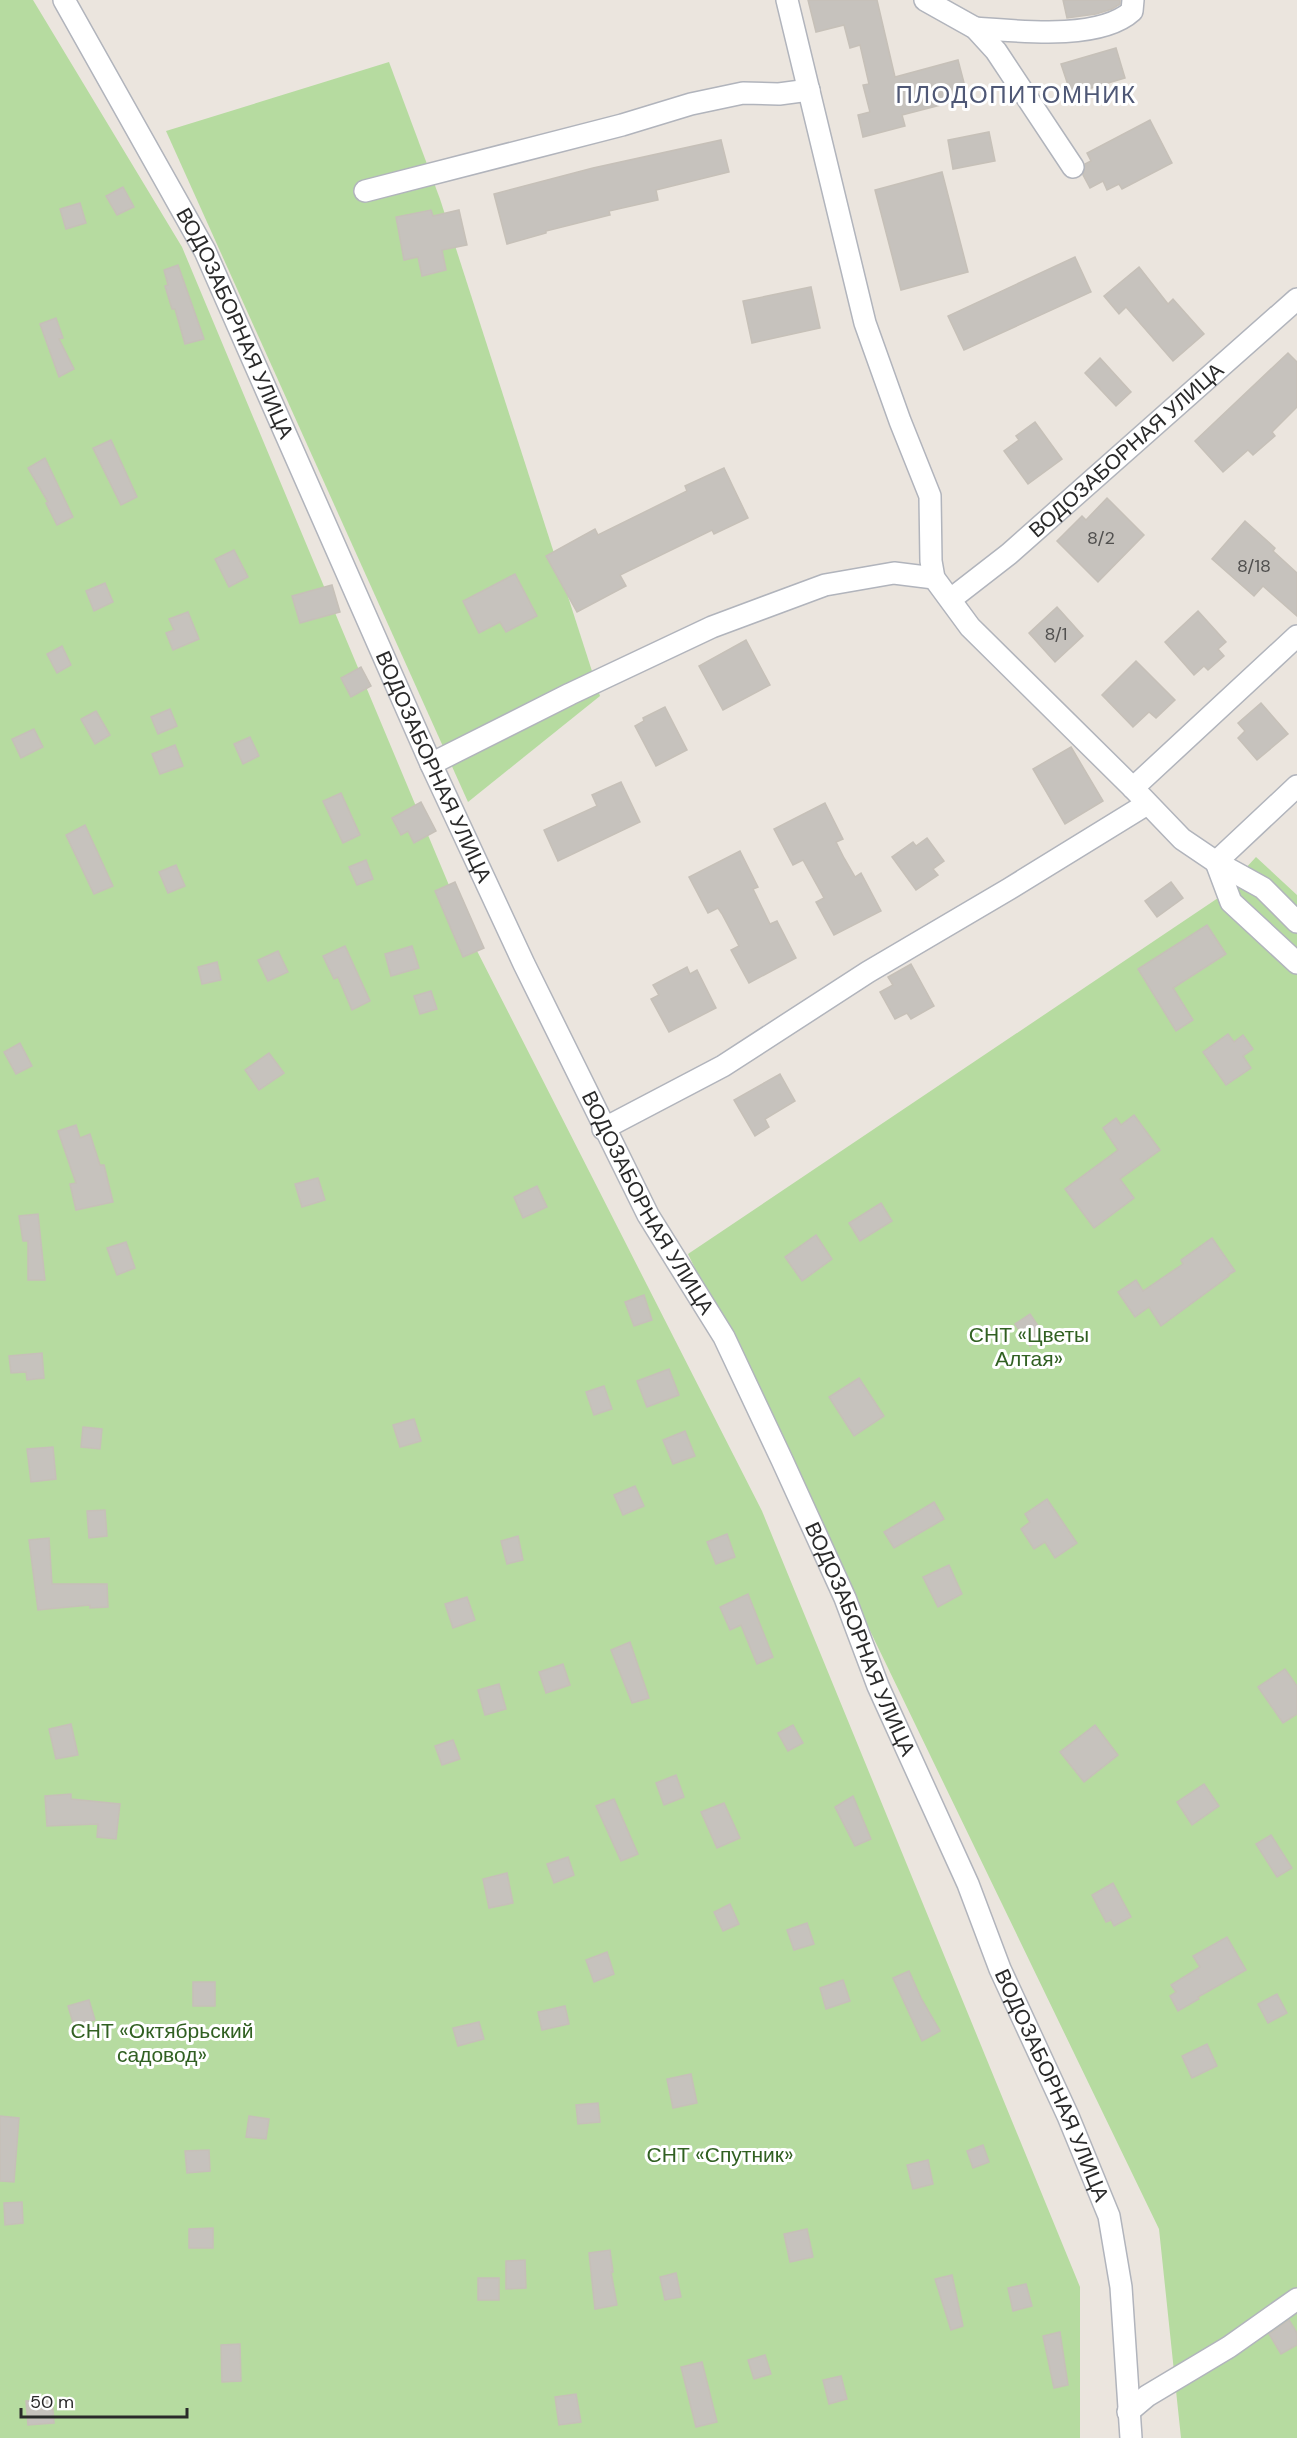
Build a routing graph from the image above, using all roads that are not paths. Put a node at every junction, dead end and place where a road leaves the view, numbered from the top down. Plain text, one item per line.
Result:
1 (64, 0) edge
2 (787, 0) edge
3 (925, 0) edge
4 (1133, 0) edge
5 (975, 28) junction
6 (809, 90) junction
7 (1073, 167) dead end
8 (365, 191) dead end
9 (1297, 299) edge
10 (934, 578) junction
11 (951, 599) junction
12 (1297, 636) edge
13 (431, 764) junction
14 (1297, 786) edge
15 (1140, 796) junction
16 (1216, 862) junction
17 (1297, 922) edge
18 (1297, 963) edge
19 (603, 1129) junction
20 (1297, 2299) edge
21 (1128, 2412) junction
22 (1131, 2438) edge

1 - 13 street, ВОДОЗАБОРНАЯ УЛИЦА
2 - 6 street
3 - 5 street
4 - 5 street
5 - 7 street
6 - 8 street
6 - 10 street
9 - 11 street, ВОДОЗАБОРНАЯ УЛИЦА
10 - 11 street
10 - 13 street
11 - 15 street
12 - 15 street
13 - 19 street, ВОДОЗАБОРНАЯ УЛИЦА
14 - 16 street
15 - 16 street
15 - 19 street
16 - 17 street
16 - 18 street
19 - 21 street, ВОДОЗАБОРНАЯ УЛИЦА
20 - 21 street
21 - 22 street, ВОДОЗАБОРНАЯ УЛИЦА

